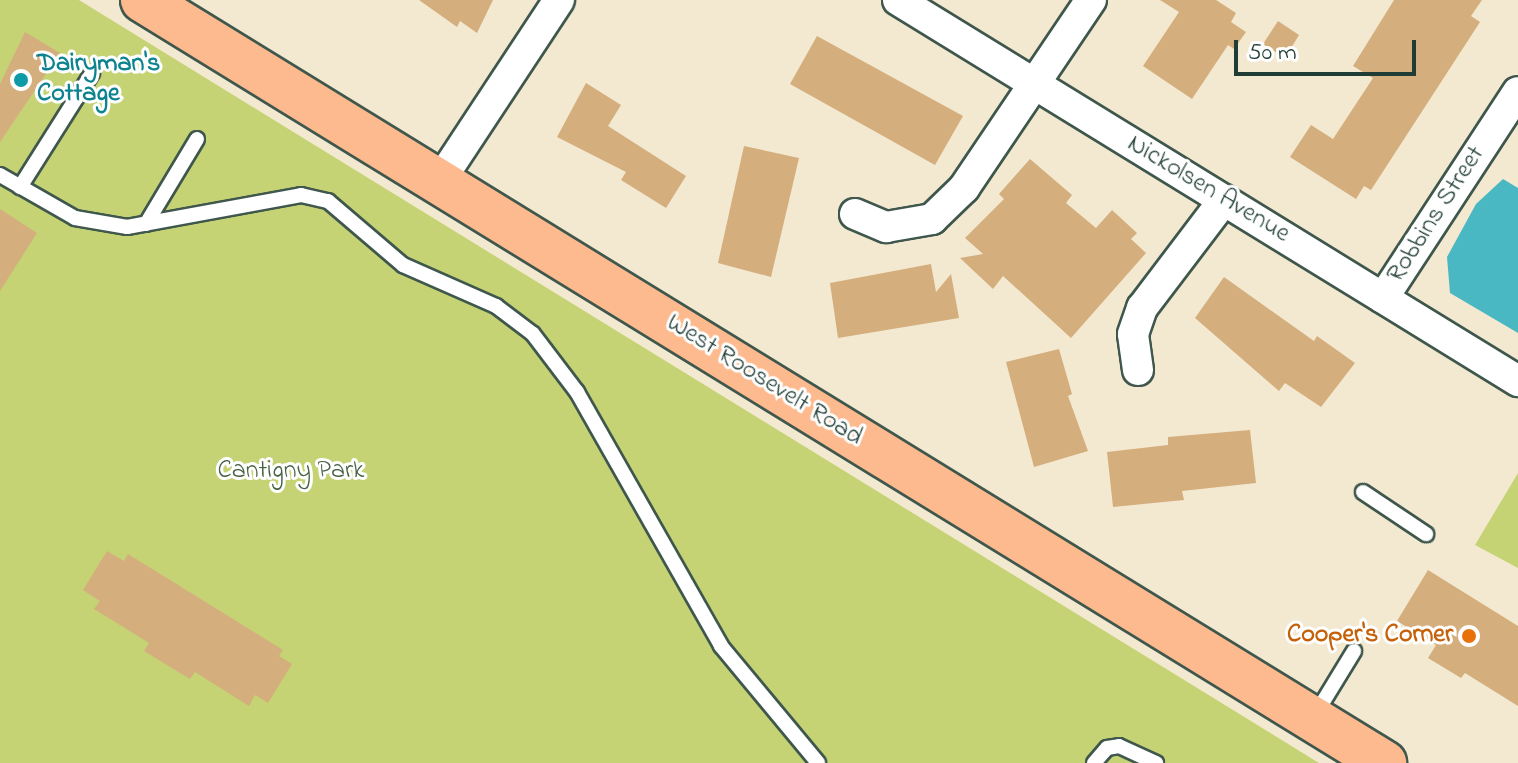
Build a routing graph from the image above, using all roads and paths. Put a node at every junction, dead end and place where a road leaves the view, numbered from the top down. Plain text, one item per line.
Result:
1 (143, 0) edge
2 (559, 0) edge
3 (898, 0) edge
4 (1091, 0) edge
5 (92, 73) dead end
6 (1035, 85) junction
7 (1518, 92) edge
8 (197, 139) dead end
9 (0, 175) edge
10 (439, 182) junction
11 (20, 187) junction
12 (1224, 200) junction
13 (855, 214) dead end
14 (146, 224) junction
15 (1383, 298) junction
16 (1138, 370) dead end
17 (1518, 381) edge
18 (1363, 492) dead end
19 (1426, 534) dead end
20 (1354, 651) dead end
21 (1312, 719) junction
22 (818, 763) edge
23 (1094, 763) edge
24 (1156, 763) edge
25 (1384, 763) edge

1 - 10 main road, West Roosevelt Road
2 - 10 street
3 - 6 street, Nickolsen Avenue
4 - 6 street
5 - 11 lane
6 - 12 street, Nickolsen Avenue
6 - 13 street
7 - 15 street, Robbins Street
8 - 14 lane
9 - 11 lane
10 - 21 main road, West Roosevelt Road
11 - 14 lane
12 - 15 street, Nickolsen Avenue
12 - 16 street
14 - 22 lane
15 - 17 street, Nickolsen Avenue
18 - 19 lane
20 - 21 lane
21 - 25 main road, West Roosevelt Road
23 - 24 lane

